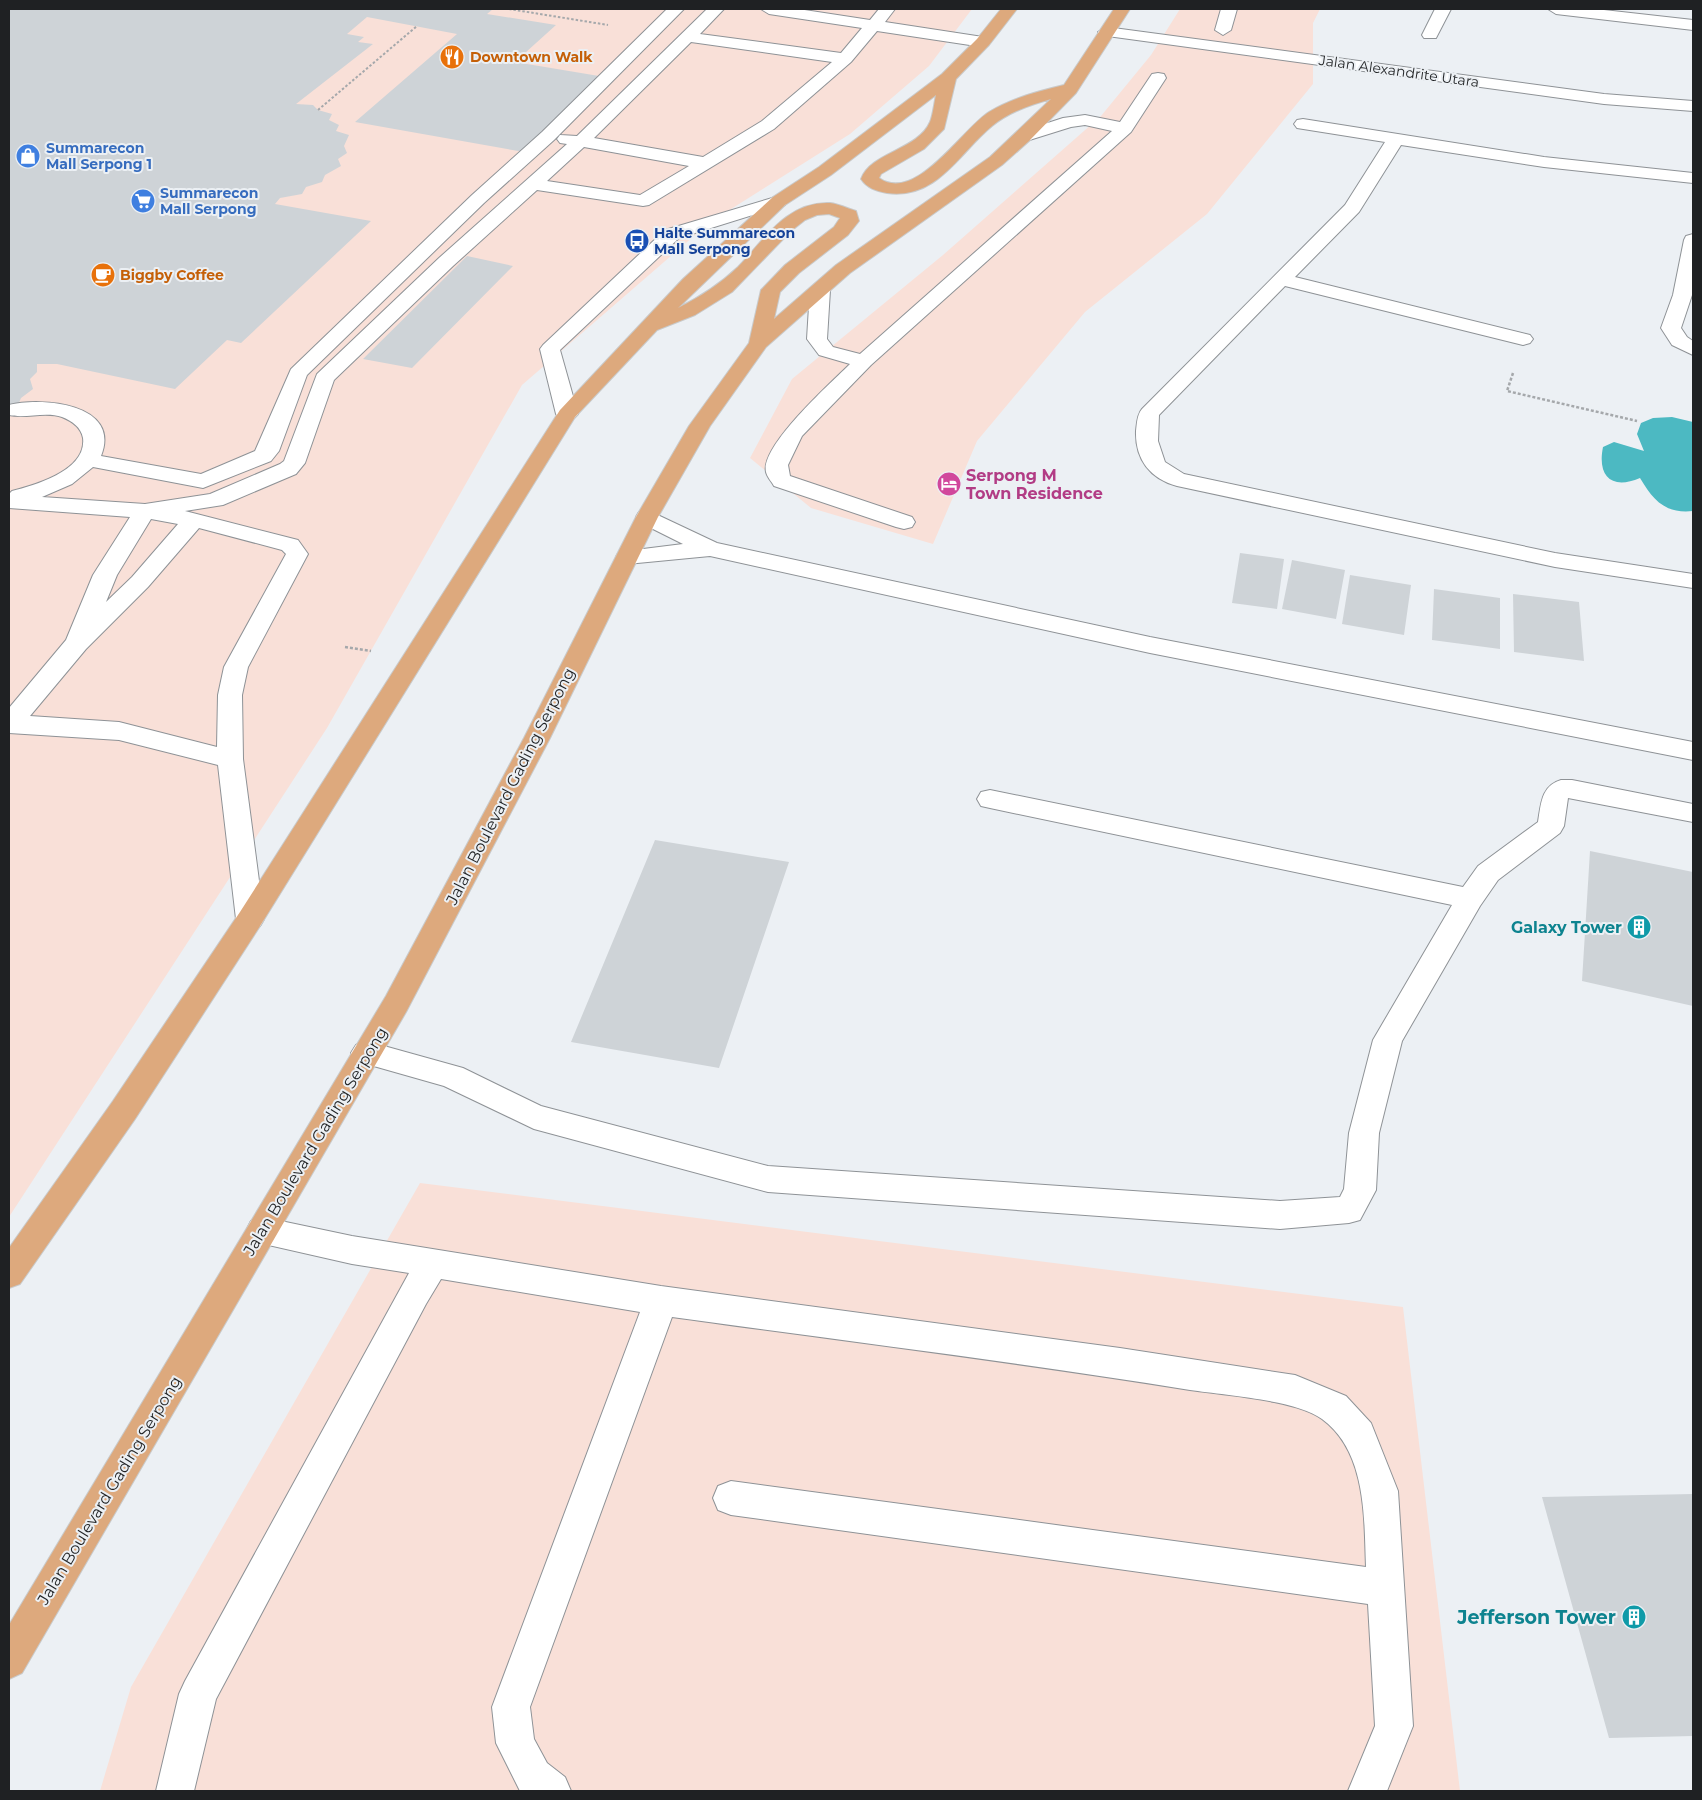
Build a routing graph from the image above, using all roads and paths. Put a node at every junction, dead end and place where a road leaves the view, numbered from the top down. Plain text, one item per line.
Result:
1 (509, 9) edge
2 (676, 9) edge
3 (716, 9) edge
4 (769, 9) edge
5 (887, 9) edge
6 (1009, 9) edge
7 (1229, 9) edge
8 (1443, 9) edge
9 (1556, 9) edge
10 (1119, 20) edge
11 (872, 25) junction
12 (1693, 25) edge
13 (417, 26) dead end
14 (654, 32) junction
15 (1242, 32) dead end
16 (1430, 35) dead end
17 (687, 37) junction
18 (984, 42) junction
19 (845, 59) junction
20 (948, 78) junction
21 (1158, 78) dead end
22 (1070, 89) junction
23 (1693, 106) edge
24 (318, 110) dead end
25 (1303, 124) dead end
26 (1125, 128) junction
27 (548, 136) junction
28 (1023, 137) junction
29 (1396, 139) junction
30 (580, 142) junction
31 (705, 163) junction
32 (1693, 178) edge
33 (532, 184) junction
34 (478, 199) junction
35 (780, 200) junction
36 (508, 204) junction
37 (1693, 240) edge
38 (1283, 280) junction
39 (820, 290) junction
40 (646, 330) junction
41 (1523, 339) joint
42 (759, 343) junction
43 (1693, 349) edge
44 (864, 361) junction
45 (298, 373) junction
46 (324, 378) junction
47 (16, 410) dead end
48 (566, 414) junction
49 (1637, 421) dead end
50 (89, 460) junction
51 (9, 499) edge
52 (145, 511) junction
53 (647, 517) junction
54 (194, 520) junction
55 (904, 522) dead end
56 (710, 549) junction
57 (627, 557) junction
58 (1693, 581) edge
59 (77, 643) junction
60 (9, 724) edge
61 (1693, 752) edge
62 (230, 759) junction
63 (990, 799) dead end
64 (1693, 813) edge
65 (1470, 899) junction
66 (250, 919) junction
67 (366, 1053) junction
68 (262, 1231) junction
69 (434, 1262) junction
70 (9, 1274) edge
71 (661, 1301) junction
72 (731, 1498) dead end
73 (1386, 1588) junction
74 (9, 1660) edge
75 (1370, 1790) edge
76 (175, 1791) edge
77 (552, 1791) edge

1 - 14 path
2 - 14 street
3 - 17 street
4 - 11 street
5 - 11 street
6 - 18 main road
7 - 15 street
8 - 16 street
9 - 12 street
10 - 22 main road, Jalan Boulevard Gading Serpong
10 - 23 street, Jalan Alexandrite Utara
11 - 18 street
11 - 19 street
13 - 24 path
14 - 27 street
17 - 19 street
17 - 30 street
18 - 20 main road
19 - 31 street
20 - 22 main road
20 - 35 main road
21 - 26 street
22 - 28 main road, Jalan Boulevard Gading Serpong
25 - 29 street
26 - 28 street
26 - 44 street
27 - 30 street
27 - 34 street
28 - 39 main road, Jalan Boulevard Gading Serpong
29 - 32 street
29 - 38 street
30 - 31 street
30 - 33 street
31 - 33 street
33 - 36 street
34 - 36 street
34 - 45 street
35 - 40 main road
35 - 48 street
36 - 46 street
37 - 43 street
38 - 41 street
38 - 58 street
39 - 42 main road, Jalan Boulevard Gading Serpong
39 - 44 street
40 - 42 main road
40 - 48 main road
41 - 49 path
42 - 53 main road, Jalan Boulevard Gading Serpong
44 - 55 street
45 - 46 street
45 - 50 street
46 - 52 street
47 - 50 street
48 - 66 main road
50 - 51 street
51 - 52 street
52 - 54 street
52 - 59 street
53 - 56 street
53 - 57 main road, Jalan Boulevard Gading Serpong
54 - 59 street
54 - 62 street
56 - 57 street
56 - 61 street
57 - 67 main road, Jalan Boulevard Gading Serpong
59 - 60 street
60 - 62 street
62 - 66 street
63 - 65 street
64 - 65 street
65 - 67 street
66 - 70 main road
67 - 68 main road, Jalan Boulevard Gading Serpong
68 - 69 street
68 - 74 main road, Jalan Boulevard Gading Serpong
69 - 71 street
69 - 76 street
71 - 73 street
71 - 77 street
72 - 73 street
73 - 75 street

